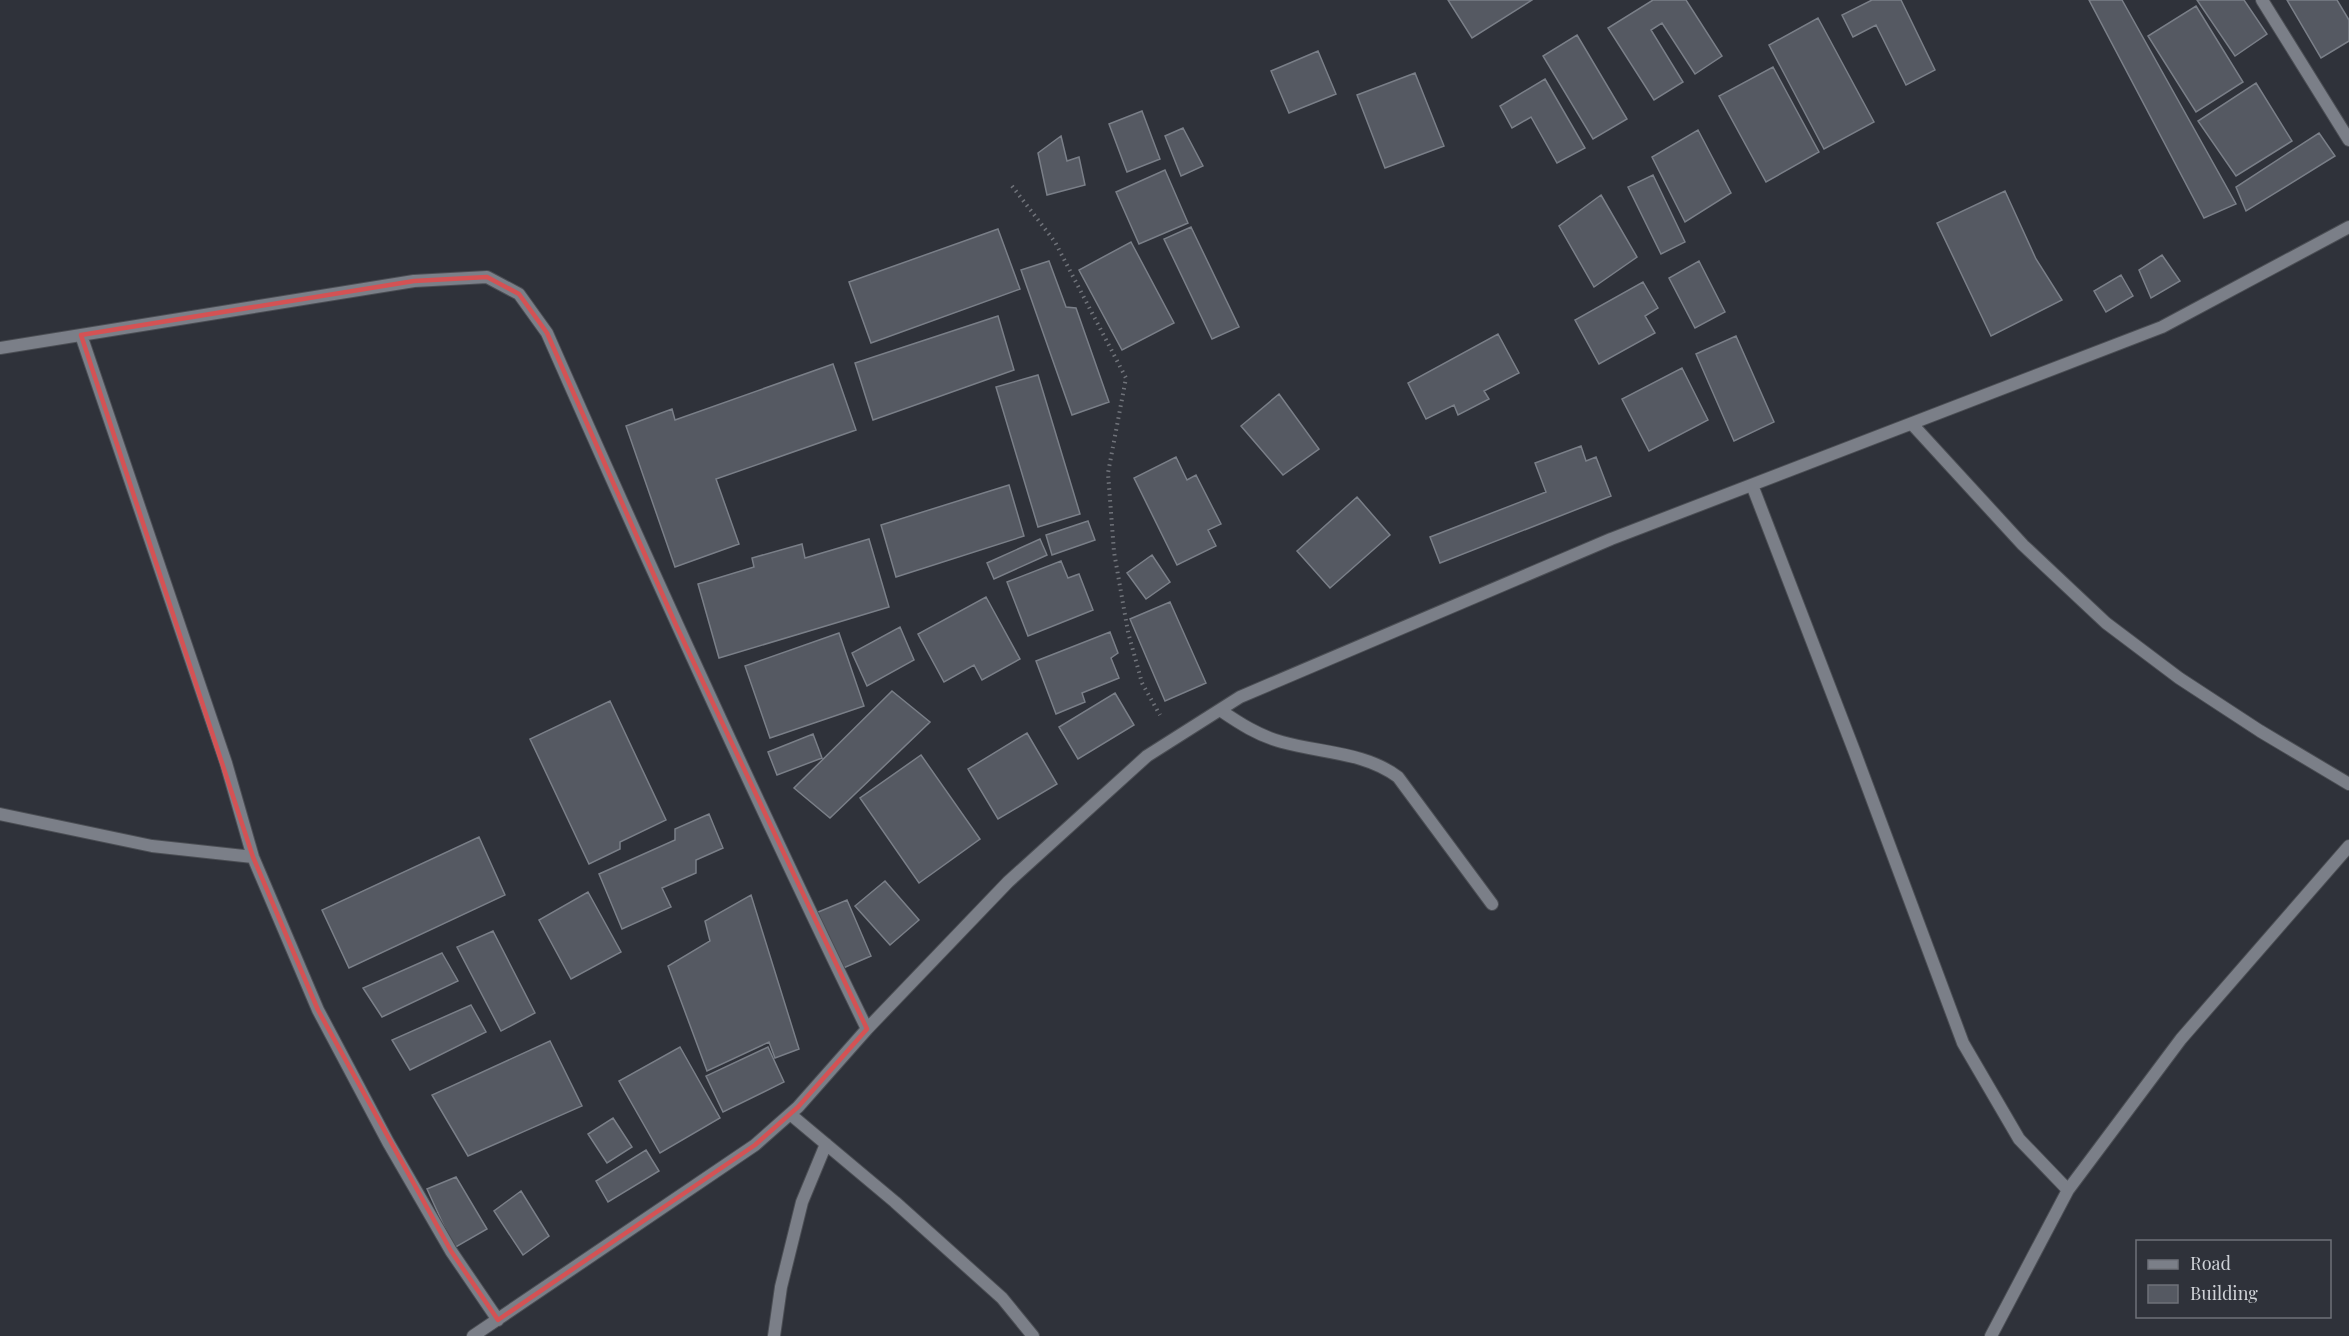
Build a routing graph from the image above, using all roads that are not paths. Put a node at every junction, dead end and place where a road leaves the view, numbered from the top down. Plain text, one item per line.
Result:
1 (2262, 0) edge
2 (2349, 140) edge
3 (2349, 227) edge
4 (81, 335) junction
5 (0, 348) edge
6 (1912, 424) junction
7 (1752, 485) junction
8 (1220, 710) junction
9 (2349, 784) edge
10 (0, 814) edge
11 (2349, 846) edge
12 (253, 857) junction
13 (1492, 904) dead end
14 (867, 1029) junction
15 (790, 1114) junction
16 (826, 1144) junction
17 (2068, 1190) junction
18 (498, 1320) junction
19 (473, 1336) edge
20 (774, 1336) edge
21 (1033, 1336) edge
22 (1991, 1336) edge

1 - 2 street
3 - 6 street
4 - 5 street
4 - 12 street
4 - 14 street
6 - 7 street
6 - 9 street
7 - 8 street
7 - 17 street
8 - 13 street
8 - 14 street
10 - 12 street
11 - 17 street
12 - 18 street
14 - 15 street
15 - 16 street
15 - 18 street
16 - 20 street
16 - 21 street
17 - 22 street
18 - 19 street

